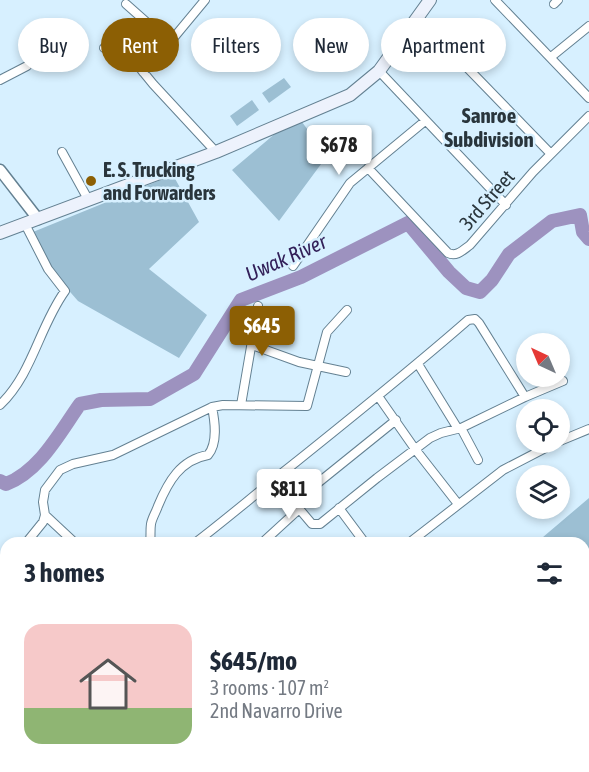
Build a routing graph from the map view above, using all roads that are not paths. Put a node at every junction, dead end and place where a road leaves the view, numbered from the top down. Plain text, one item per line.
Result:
1 (205, 0) edge
2 (430, 0) edge
3 (495, 0) edge
4 (126, 4) dead end
5 (418, 17) junction
6 (142, 18) edge
7 (589, 26) edge
8 (179, 32) edge
9 (551, 57) junction
10 (379, 70) junction
11 (18, 71) edge
12 (143, 72) edge
13 (0, 80) edge
14 (589, 98) edge
15 (589, 116) edge
16 (425, 121) junction
17 (62, 152) dead end
18 (216, 152) junction
19 (551, 154) junction
20 (369, 168) junction
21 (0, 170) edge
22 (89, 201) junction
23 (506, 205) junction
24 (38, 219) junction
25 (25, 224) junction
26 (0, 233) edge
27 (293, 266) dead end
28 (258, 306) dead end
29 (347, 310) dead end
30 (252, 345) junction
31 (418, 364) junction
32 (317, 365) junction
33 (346, 372) dead end
34 (549, 387) edge
35 (378, 396) junction
36 (525, 397) junction
37 (0, 405) edge
38 (241, 405) junction
39 (212, 407) junction
40 (396, 420) junction
41 (460, 429) junction
42 (589, 429) edge
43 (570, 437) edge
44 (416, 449) junction
45 (536, 453) edge
46 (478, 460) dead end
47 (274, 479) junction
48 (458, 504) junction
49 (296, 507) junction
50 (339, 508) junction
51 (45, 515) junction
52 (31, 537) edge
53 (69, 537) edge
54 (150, 537) edge
55 (202, 537) edge
56 (268, 537) edge
57 (360, 537) edge
58 (417, 537) edge

1 - 8 street
2 - 5 main road
3 - 9 street
4 - 6 street
5 - 10 main road
5 - 19 street
7 - 9 street
9 - 14 street
10 - 16 street
10 - 18 main road
11 - 13 street
12 - 18 street
15 - 19 street, 3rd Street
16 - 20 street
16 - 23 street
17 - 22 street
18 - 22 main road
19 - 23 street, 3rd Street
20 - 23 street, 3rd Street
20 - 27 street
21 - 24 street
22 - 24 main road
24 - 25 main road
25 - 26 main road
25 - 37 street
28 - 30 street
29 - 32 street
30 - 32 street
30 - 38 street
31 - 35 street
31 - 36 street
31 - 41 street
32 - 33 street
32 - 38 street
34 - 36 street
35 - 40 street
35 - 47 street
36 - 41 street
38 - 39 street
39 - 51 street
39 - 54 street
40 - 44 street
40 - 49 street
41 - 44 street
41 - 46 street
42 - 43 street
44 - 48 street
44 - 50 street
45 - 48 street
47 - 49 street
47 - 55 street
48 - 58 street
49 - 50 street
49 - 56 street
50 - 57 street
51 - 52 street
51 - 53 street

